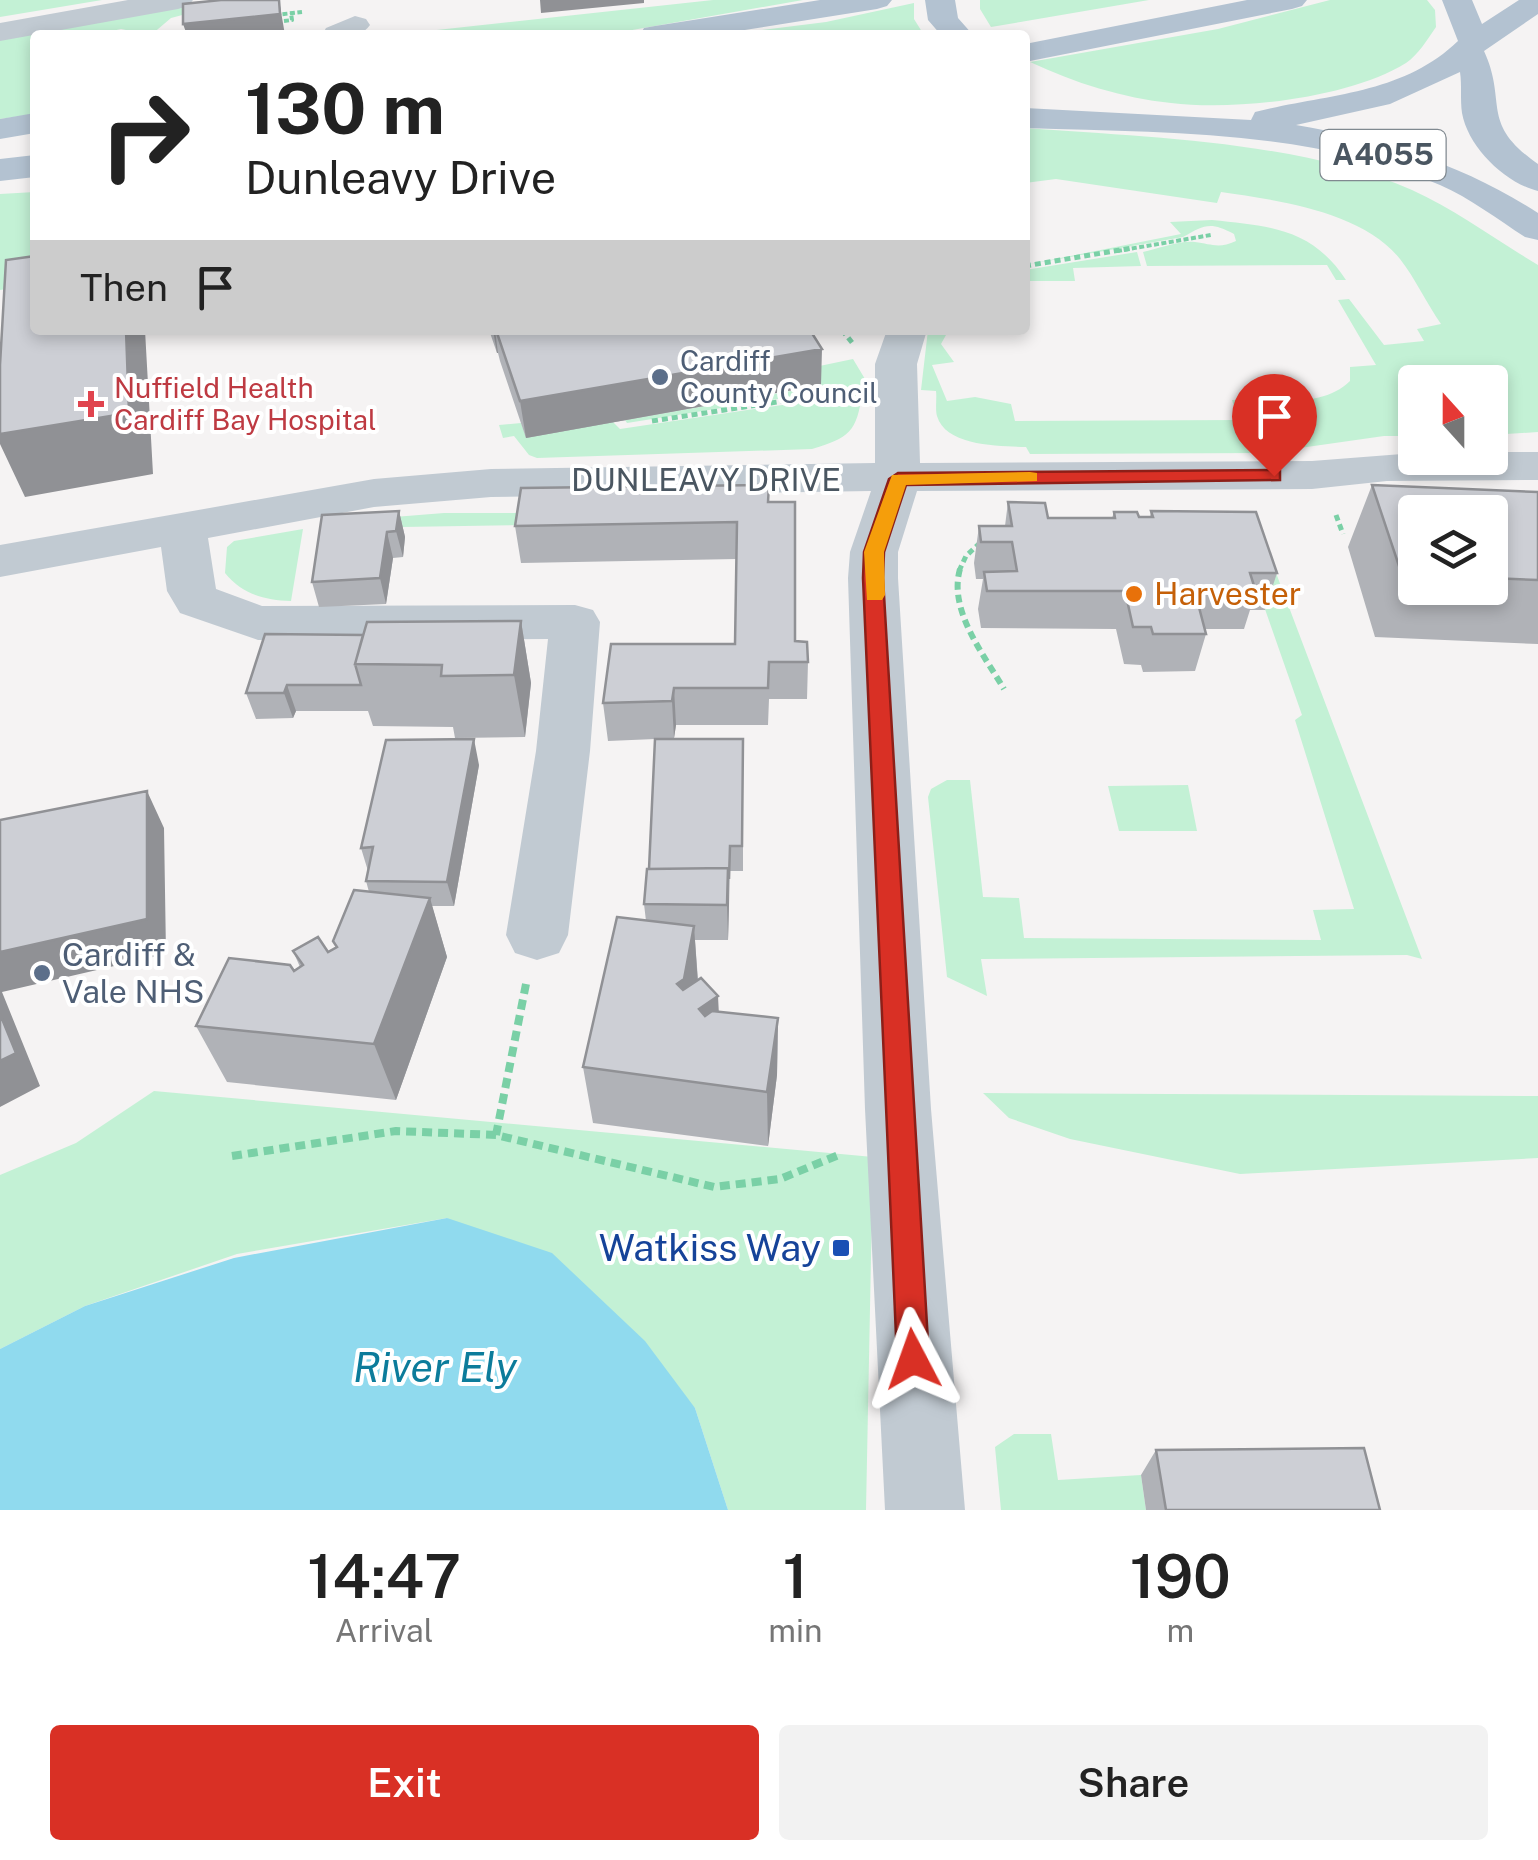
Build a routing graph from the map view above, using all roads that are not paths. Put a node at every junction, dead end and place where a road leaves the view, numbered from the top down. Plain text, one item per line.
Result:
1 (178, 0) edge
2 (877, 0) edge
3 (940, 0) edge
4 (1202, 0) edge
5 (1292, 0) edge
6 (1456, 0) edge
7 (1538, 1) edge
8 (205, 18) edge
9 (167, 30) edge
10 (686, 30) edge
11 (953, 30) edge
12 (0, 32) edge
13 (1471, 47) junction
14 (1030, 52) edge
15 (1030, 53) edge
16 (1030, 58) edge
17 (1030, 118) edge
18 (30, 124) edge
19 (1214, 124) junction
20 (0, 129) edge
21 (30, 144) edge
22 (0, 147) edge
23 (30, 167) edge
24 (0, 170) edge
25 (30, 177) edge
26 (0, 179) edge
27 (1538, 180) edge
28 (1538, 229) edge
29 (905, 335) edge
30 (1538, 466) edge
31 (898, 479) junction
32 (182, 527) junction
33 (0, 561) edge
34 (532, 958) road end
35 (925, 1510) edge

1 - 12 street
2 - 10 main road
3 - 11 main road
4 - 14 main road
5 - 15 main road
6 - 13 main road
7 - 13 main road
8 - 9 street
13 - 19 main road
13 - 27 main road, A4055
16 - 19 main road
17 - 19 main road
18 - 20 main road
19 - 28 main road, A4055
21 - 22 main road
23 - 24 main road
25 - 26 main road
29 - 31 street
30 - 31 street, DUNLEAVY DRIVE
31 - 32 street, DUNLEAVY DRIVE
31 - 35 street
32 - 33 street, DUNLEAVY DRIVE
32 - 34 street

